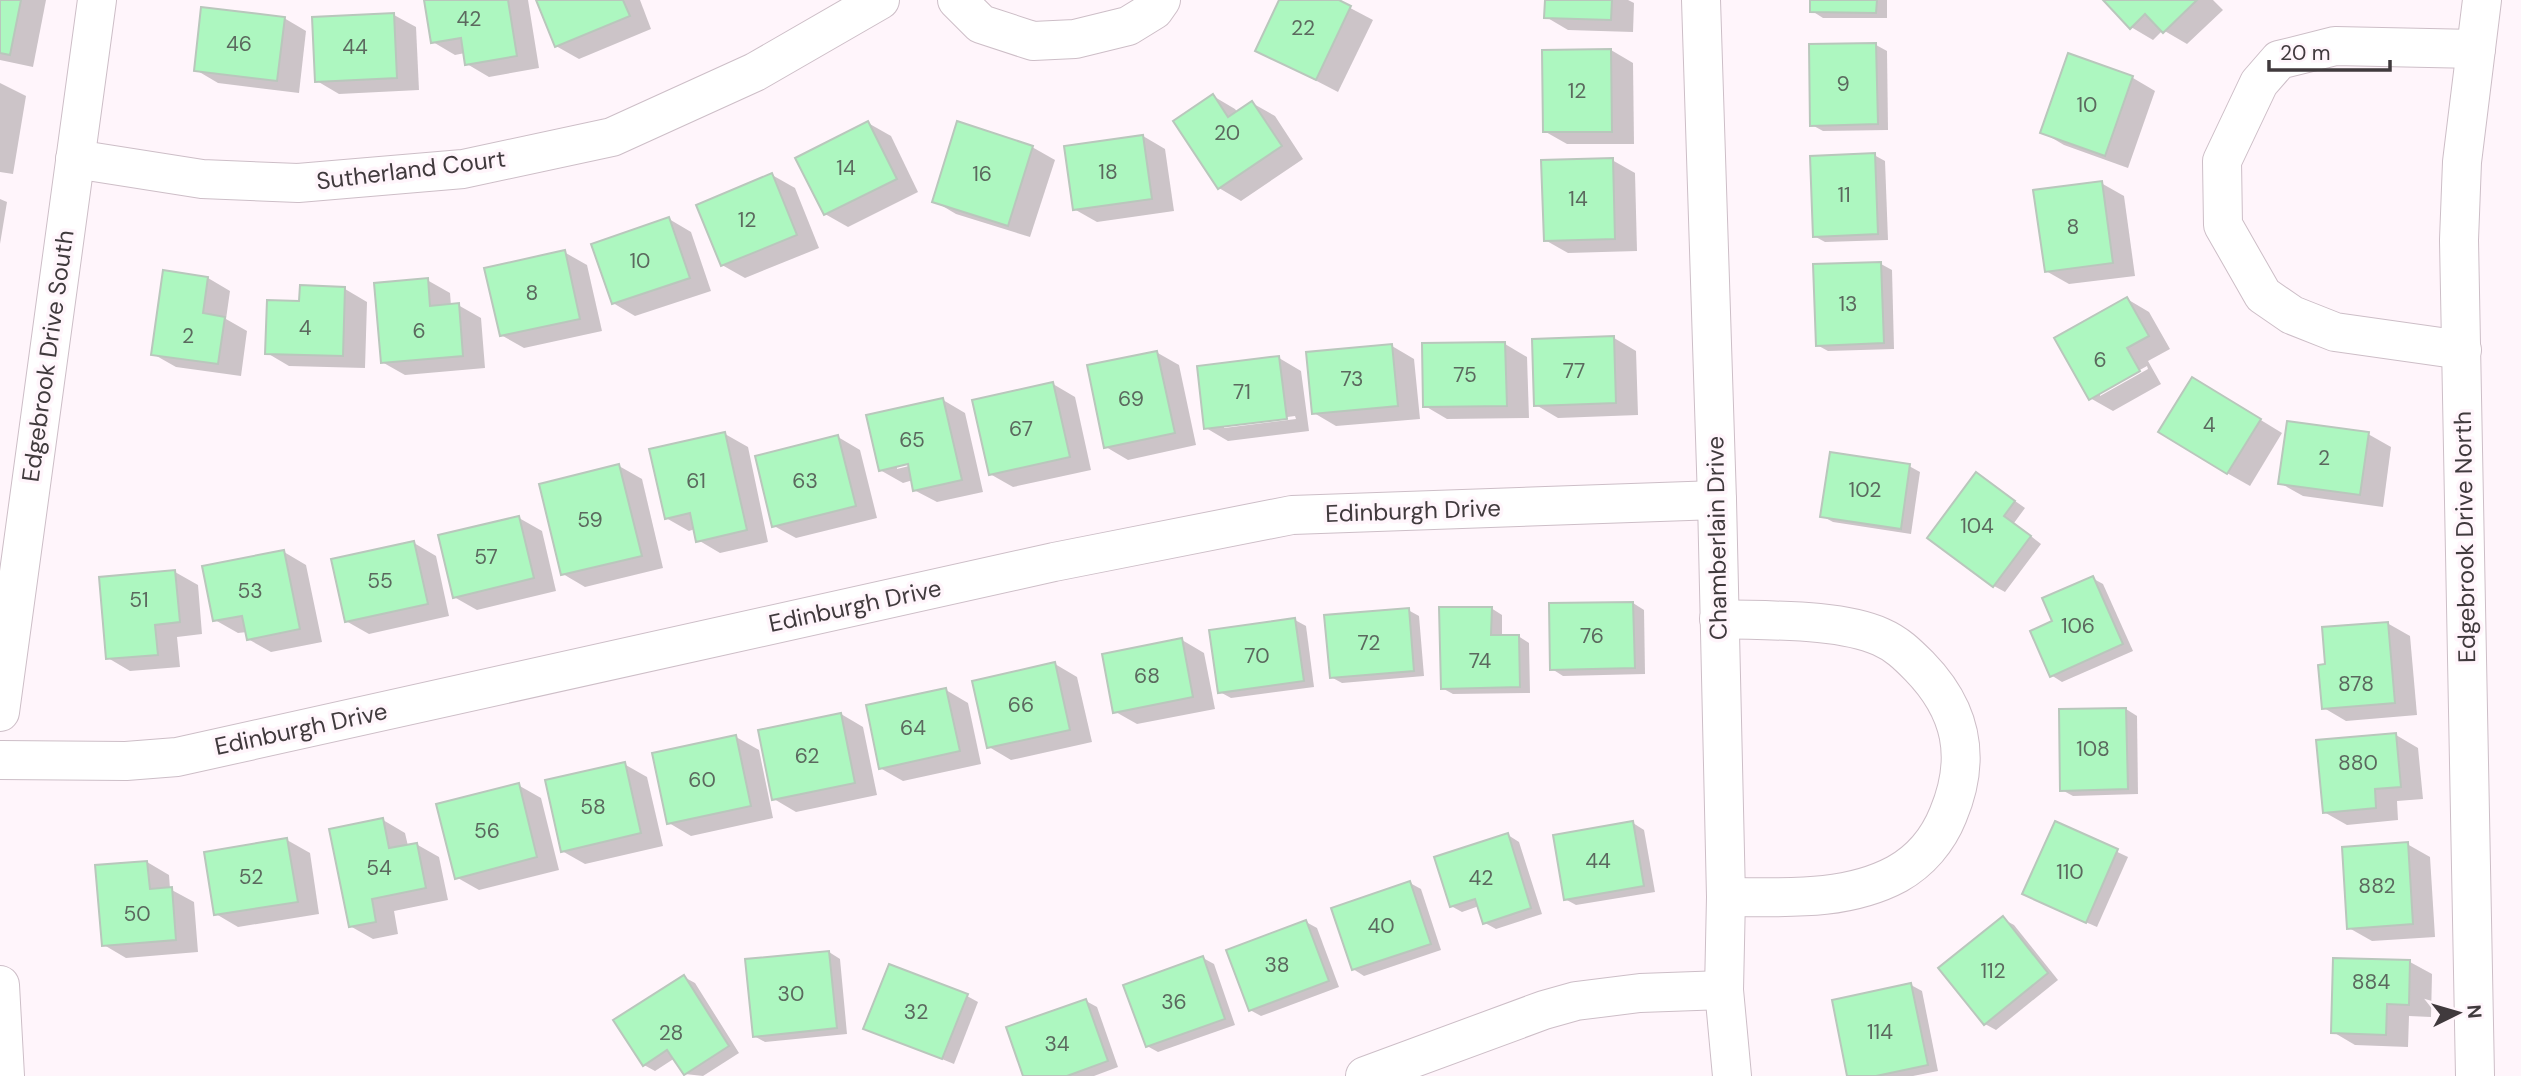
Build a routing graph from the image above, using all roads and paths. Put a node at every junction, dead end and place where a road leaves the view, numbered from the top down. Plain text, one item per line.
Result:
1 (97, 0) edge
2 (880, 0) edge
3 (957, 0) edge
4 (1161, 0) edge
5 (1701, 0) edge
6 (2483, 0) edge
7 (2476, 49) junction
8 (75, 159) junction
9 (2462, 351) junction
10 (1717, 500) junction
11 (1719, 619) junction
12 (0, 712) edge
13 (0, 760) edge
14 (1726, 897) junction
15 (0, 985) edge
16 (1724, 990) junction
17 (5, 1076) edge
18 (1365, 1076) edge
19 (1732, 1076) edge
20 (2475, 1076) edge

1 - 8 street, Edgebrook Drive South
2 - 8 street, Sutherland Court
3 - 4 street
5 - 10 street, Chamberlain Drive
6 - 7 street, Edgebrook Drive North
7 - 9 street, Edgebrook Drive North
7 - 9 street
8 - 12 street, Edgebrook Drive South
9 - 20 street, Edgebrook Drive North
10 - 11 street, Chamberlain Drive
10 - 13 street, Edinburgh Drive
11 - 14 street, Chamberlain Drive
11 - 14 street
14 - 16 street, Chamberlain Drive
15 - 17 street
16 - 18 street
16 - 19 street, Chamberlain Drive

